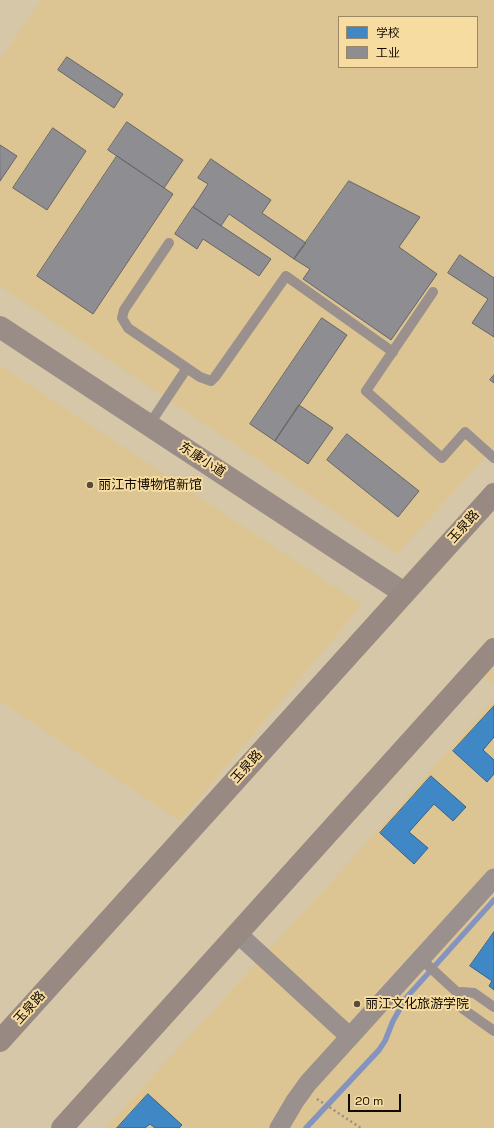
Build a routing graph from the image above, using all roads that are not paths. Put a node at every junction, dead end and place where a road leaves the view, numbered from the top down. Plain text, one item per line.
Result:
1 (169, 243) dead end
2 (433, 292) dead end
3 (0, 327) edge
4 (393, 352) junction
5 (187, 368) junction
6 (149, 425) junction
7 (494, 458) edge
8 (494, 494) edge
9 (404, 593) junction
10 (494, 649) edge
11 (494, 878) edge
12 (238, 934) junction
13 (421, 959) junction
14 (460, 995) junction
15 (494, 1007) edge
16 (494, 1031) edge
17 (350, 1037) junction
18 (0, 1041) edge
19 (62, 1128) edge
20 (279, 1128) edge

1 - 5 lane
2 - 4 lane
3 - 6 street, 东康小道
4 - 5 lane
4 - 7 lane
5 - 6 lane
6 - 9 street, 东康小道
8 - 9 highway, 玉泉路
9 - 18 highway, 玉泉路
10 - 12 highway
11 - 13 street
12 - 17 street
12 - 19 highway
13 - 14 lane
13 - 17 street
14 - 15 lane
14 - 16 lane
17 - 20 street

